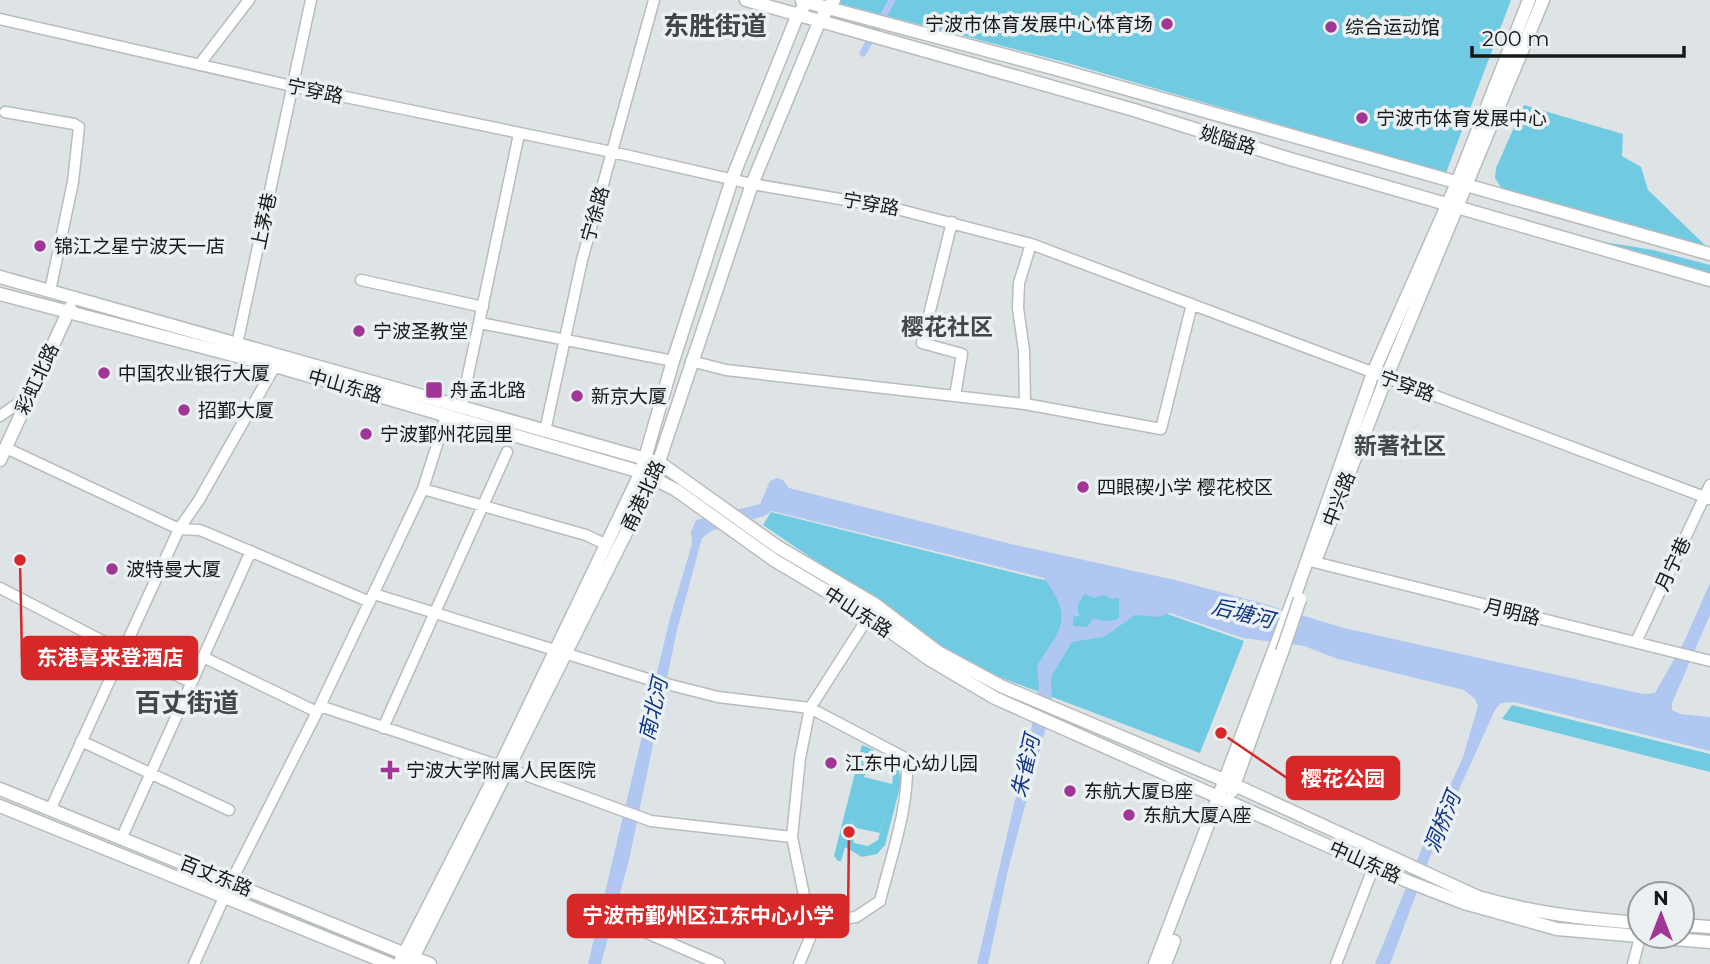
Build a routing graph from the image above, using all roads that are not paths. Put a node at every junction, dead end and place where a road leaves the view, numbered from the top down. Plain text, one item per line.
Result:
1 (249, 0) edge
2 (311, 0) edge
3 (654, 0) edge
4 (746, 0) edge
5 (1529, 0) edge
6 (1543, 0) edge
7 (805, 1) edge
8 (827, 10) edge
9 (798, 14) junction
10 (0, 19) edge
11 (199, 65) junction
12 (292, 86) junction
13 (5, 112) dead end
14 (519, 134) junction
15 (612, 152) junction
16 (732, 179) junction
17 (752, 184) junction
18 (1462, 185) junction
19 (1453, 204) junction
20 (952, 222) junction
21 (1031, 244) junction
22 (1710, 254) edge
23 (0, 277) edge
24 (361, 280) dead end
25 (1710, 280) edge
26 (50, 291) junction
27 (0, 293) edge
28 (73, 298) junction
29 (1192, 304) junction
30 (483, 307) junction
31 (69, 312) junction
32 (480, 323) junction
33 (564, 340) junction
34 (236, 349) junction
35 (673, 361) junction
36 (691, 361) junction
37 (275, 366) junction
38 (1373, 373) junction
39 (1386, 378) junction
40 (30, 395) junction
41 (955, 396) junction
42 (1025, 404) junction
43 (461, 408) junction
44 (0, 416) edge
45 (446, 416) junction
46 (545, 431) junction
47 (507, 452) dead end
48 (3, 454) edge
49 (644, 457) junction
50 (660, 463) junction
51 (640, 472) junction
52 (653, 479) junction
53 (1710, 485) edge
54 (423, 489) junction
55 (1707, 498) edge
56 (483, 506) junction
57 (179, 529) junction
58 (607, 545) junction
59 (251, 551) junction
60 (1314, 562) junction
61 (0, 588) edge
62 (1297, 597) junction
63 (372, 598) junction
64 (873, 611) junction
65 (435, 613) junction
66 (1636, 642) junction
67 (122, 651) junction
68 (560, 652) junction
69 (203, 657) junction
70 (1710, 661) edge
71 (191, 682) junction
72 (1030, 706) junction
73 (810, 708) junction
74 (319, 709) junction
75 (383, 728) junction
76 (81, 741) junction
77 (504, 768) junction
78 (151, 772) junction
79 (1230, 784) junction
80 (0, 789) edge
81 (1223, 799) junction
82 (0, 806) edge
83 (51, 808) junction
84 (229, 810) dead end
85 (122, 837) junction
86 (792, 837) junction
87 (1374, 866) junction
88 (231, 882) junction
89 (1434, 884) junction
90 (224, 897) junction
91 (619, 921) dead end
92 (1626, 922) edge
93 (810, 924) junction
94 (1626, 936) edge
95 (406, 959) edge
96 (194, 964) edge
97 (390, 964) edge
98 (430, 964) edge
99 (719, 964) edge
100 (799, 964) edge
101 (1155, 964) edge
102 (1165, 964) edge
103 (1336, 964) edge

1 - 11 street
2 - 12 street, 上茅巷
3 - 15 street, 宁徐路
4 - 9 main road, 姚隘路
5 - 18 main road, 中兴路
6 - 18 main road, 中兴路
7 - 8 main road, 姚隘路
7 - 9 main road, 甬港北路
8 - 9 main road, 姚隘路
8 - 17 main road, 甬港北路
8 - 18 main road, 姚隘路
8 - 19 main road, 姚隘路
9 - 16 main road, 甬港北路
10 - 11 street, 宁穿路
11 - 12 street, 宁穿路
12 - 14 street, 宁穿路
12 - 34 street, 上茅巷
13 - 26 street
14 - 15 street, 宁穿路
14 - 30 street
15 - 16 street, 宁穿路
15 - 33 street, 宁徐路
16 - 17 street, 宁穿路
16 - 35 main road, 甬港北路
17 - 20 street, 宁穿路
17 - 36 main road, 甬港北路
18 - 19 main road, 中兴路
18 - 22 main road, 姚隘路
19 - 25 main road, 姚隘路
19 - 38 main road, 中兴路
19 - 39 main road, 中兴路
20 - 21 street, 宁穿路
20 - 41 street
21 - 29 street, 宁穿路
21 - 42 street
23 - 26 main road, 中山东路
24 - 30 street
26 - 28 main road, 中山东路
27 - 31 main road, 中山东路
28 - 31 main road, 彩虹北路
28 - 34 main road, 中山东路
29 - 38 street, 宁穿路
29 - 42 street
30 - 32 street
31 - 34 main road, 中山东路
31 - 40 main road, 彩虹北路
32 - 33 street
32 - 43 street
33 - 35 street
33 - 46 street, 宁徐路
34 - 37 main road, 中山东路
34 - 43 main road, 中山东路
35 - 49 main road, 甬港北路
36 - 41 street
36 - 50 main road, 甬港北路
37 - 45 main road, 中山东路
37 - 57 street
38 - 39 street, 宁穿路
38 - 62 main road, 中兴路
39 - 55 street, 宁穿路
39 - 60 main road, 中兴路
40 - 44 street
40 - 48 main road, 彩虹北路
41 - 42 street
43 - 46 main road, 中山东路
45 - 51 main road, 中山东路
45 - 54 street
46 - 49 main road, 中山东路
47 - 56 street
48 - 57 street
49 - 50 main road, 中山东路
49 - 51 main road, 甬港北路
50 - 52 main road, 甬港北路
50 - 64 main road, 中山东路
51 - 52 main road, 中山东路
51 - 58 main road, 甬港北路
52 - 64 main road, 中山东路
52 - 68 main road, 甬港北路
53 - 55 street, 月宁巷
54 - 56 street
54 - 63 street
55 - 66 street, 月宁巷
56 - 58 street
56 - 65 street
57 - 59 street
57 - 67 street
58 - 68 main road, 甬港北路
59 - 63 street
59 - 69 street
60 - 62 main road, 中兴路
60 - 66 street, 月明路
61 - 67 street
62 - 79 main road, 中兴路, bridge
63 - 65 street
63 - 74 street
64 - 72 main road, 中山东路
64 - 73 street
65 - 68 street
65 - 75 street
66 - 70 street, 月明路
67 - 71 street
67 - 76 street
68 - 73 street
68 - 77 main road, 甬港北路
69 - 71 street
69 - 74 street
71 - 78 street
72 - 79 main road, 中山东路
72 - 81 main road, 中山东路
73 - 86 street
73 - 93 street
74 - 75 street
74 - 88 street
75 - 77 street
76 - 78 street
76 - 83 street
77 - 86 street
77 - 95 main road, 甬港北路
78 - 84 street
78 - 85 street
79 - 81 main road, 中兴路
79 - 89 main road, 中山东路
80 - 83 main road, 百丈东路
81 - 87 main road, 中山东路
81 - 101 main road, 中兴路
81 - 102 main road, 中兴路
82 - 90 main road, 百丈东路
83 - 85 main road, 百丈东路
85 - 88 main road, 百丈东路
86 - 93 street
87 - 89 main road, 中山东路
87 - 103 street
88 - 90 street
88 - 95 main road, 百丈东路
89 - 92 main road, 中山东路
89 - 94 main road, 中山东路
90 - 96 street
90 - 97 main road, 百丈东路
91 - 99 street
93 - 100 street
95 - 98 main road, 百丈东路

